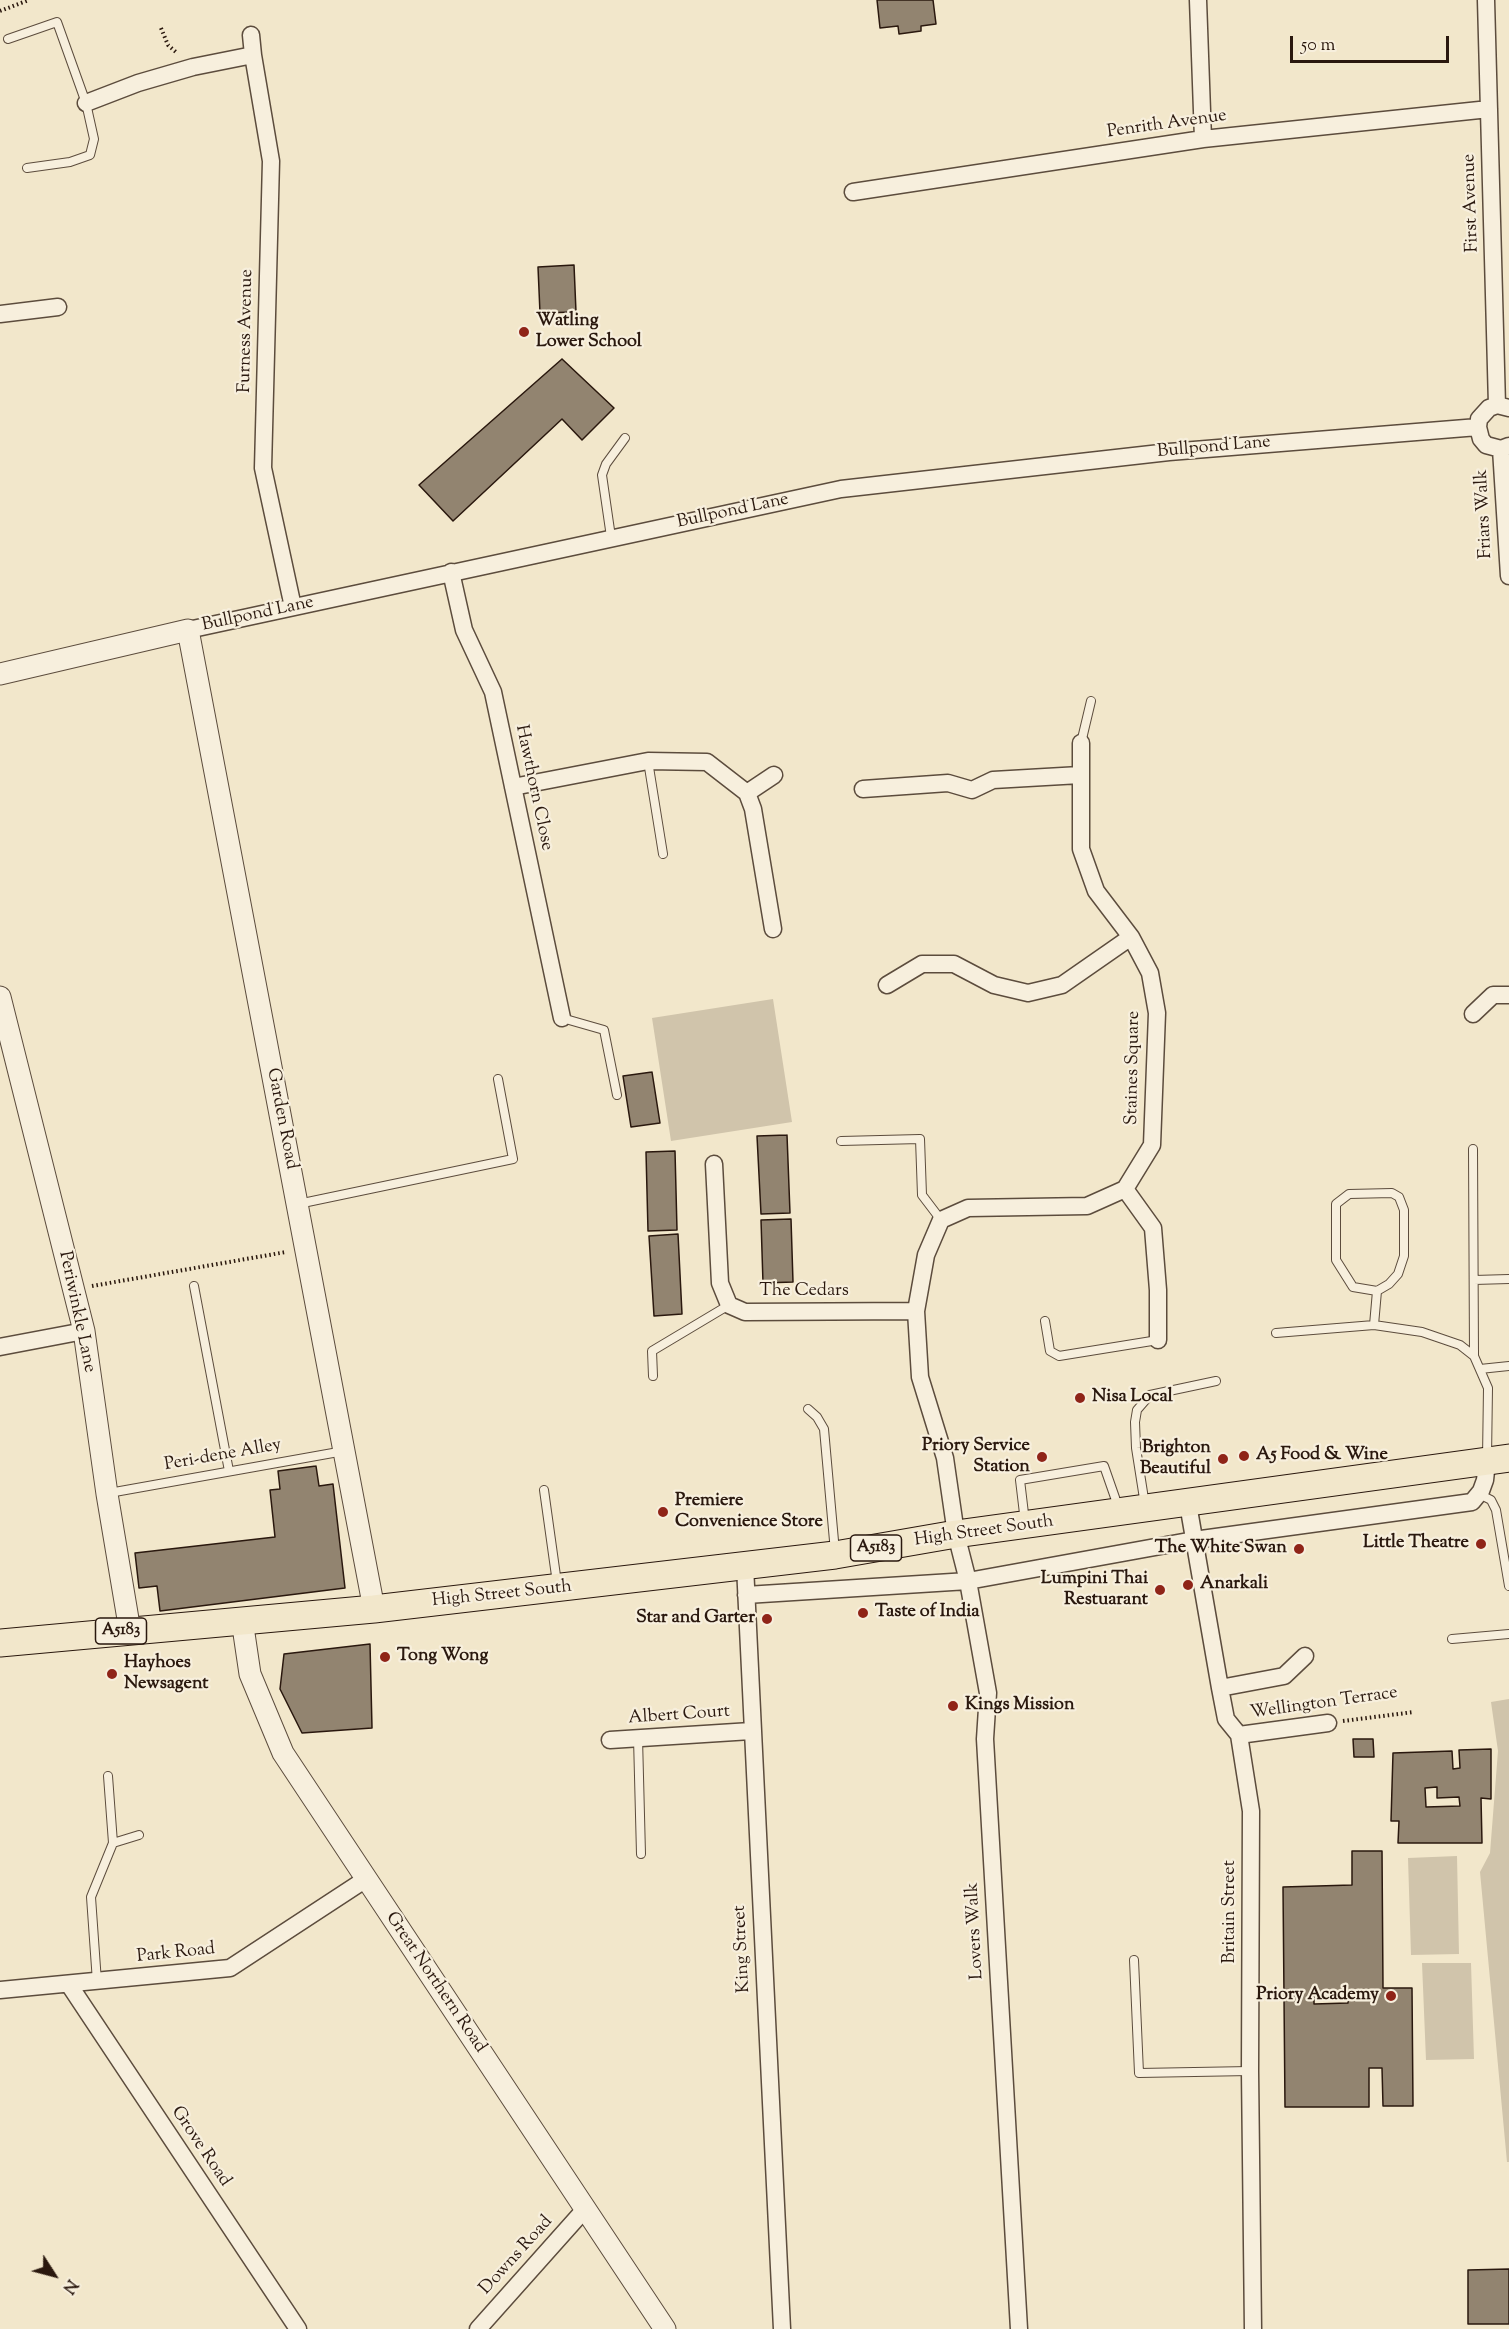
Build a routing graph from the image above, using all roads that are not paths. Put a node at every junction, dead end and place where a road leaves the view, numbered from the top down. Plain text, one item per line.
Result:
1 (1198, 0) edge
2 (1486, 0) edge
3 (251, 35) dead end
4 (8, 39) dead end
5 (253, 55) junction
6 (86, 104) junction
7 (1489, 109) junction
8 (1203, 139) junction
9 (27, 168) dead end
10 (853, 192) dead end
11 (58, 307) dead end
12 (0, 314) edge
13 (1503, 407) edge
14 (1478, 427) junction
15 (625, 438) dead end
16 (1505, 448) edge
17 (611, 537) junction
18 (451, 572) junction
19 (1509, 576) edge
20 (293, 607) junction
21 (188, 630) junction
22 (0, 674) edge
23 (1091, 701) dead end
24 (1081, 743) joint
25 (648, 761) junction
26 (774, 775) dead end
27 (1080, 775) junction
28 (513, 787) junction
29 (863, 789) dead end
30 (747, 793) junction
31 (663, 854) dead end
32 (773, 929) dead end
33 (1131, 937) junction
34 (887, 985) dead end
35 (1509, 995) edge
36 (0, 997) edge
37 (1473, 1014) dead end
38 (562, 1018) joint
39 (498, 1079) dead end
40 (617, 1095) dead end
41 (841, 1141) dead end
42 (1473, 1149) dead end
43 (714, 1164) dead end
44 (1125, 1189) junction
45 (297, 1204) junction
46 (941, 1220) junction
47 (1509, 1279) edge
48 (1474, 1280) junction
49 (194, 1286) dead end
50 (1377, 1291) junction
51 (729, 1305) junction
52 (916, 1311) junction
53 (1046, 1321) dead end
54 (1374, 1325) junction
55 (84, 1331) junction
56 (1275, 1333) dead end
57 (1158, 1340) joint
58 (0, 1347) edge
59 (1474, 1356) junction
60 (1509, 1366) edge
61 (1480, 1369) junction
62 (653, 1376) dead end
63 (1215, 1381) dead end
64 (808, 1409) dead end
65 (344, 1451) junction
66 (1498, 1460) edge
67 (229, 1471) junction
68 (544, 1490) dead end
69 (107, 1494) junction
70 (1479, 1494) junction
71 (1188, 1504) junction
72 (1133, 1511) junction
73 (1025, 1526) junction
74 (956, 1534) junction
75 (1194, 1540) junction
76 (835, 1556) junction
77 (745, 1566) junction
78 (968, 1581) junction
79 (1509, 1586) edge
80 (558, 1589) junction
81 (746, 1595) junction
82 (374, 1609) junction
83 (242, 1620) junction
84 (130, 1630) junction
85 (1509, 1634) edge
86 (1452, 1639) dead end
87 (0, 1643) edge
88 (1305, 1656) dead end
89 (1220, 1688) junction
90 (1328, 1723) road end
91 (751, 1731) junction
92 (1239, 1735) junction
93 (638, 1738) junction
94 (610, 1740) dead end
95 (108, 1776) dead end
96 (139, 1835) dead end
97 (113, 1842) junction
98 (641, 1854) dead end
99 (366, 1879) junction
100 (1134, 1960) dead end
101 (97, 1983) junction
102 (70, 1986) junction
103 (0, 1990) edge
104 (1250, 2071) junction
105 (585, 2209) junction
106 (298, 2329) edge
107 (478, 2329) edge
108 (665, 2329) edge
109 (782, 2329) edge
110 (1019, 2329) edge
111 (1253, 2329) edge

1 - 8 street
2 - 7 street, First Avenue
3 - 5 street, Furness Avenue
4 - 6 lane
5 - 6 street
5 - 20 street, Furness Avenue
6 - 9 lane
7 - 8 street, Penrith Avenue
7 - 13 street, First Avenue
8 - 10 street, Penrith Avenue
11 - 12 street
13 - 14 street
14 - 16 street
14 - 17 street, Bullpond Lane
15 - 17 lane
16 - 19 street, Friars Walk
17 - 18 street, Bullpond Lane
18 - 20 street, Bullpond Lane
18 - 28 street, Hawthorn Close
20 - 21 street, Bullpond Lane
21 - 22 street, Bullpond Lane
21 - 45 street, Garden Road
23 - 24 lane
24 - 27 street, Staines Square
25 - 28 street
25 - 30 street
25 - 31 lane
26 - 30 street
27 - 29 street
27 - 33 street, Staines Square
28 - 38 street, Hawthorn Close
30 - 32 street
33 - 34 street
33 - 44 street, Staines Square
35 - 37 street
36 - 55 street, Periwinkle Lane
38 - 40 lane
39 - 45 lane
41 - 46 lane
42 - 48 lane
43 - 51 street
44 - 46 street
44 - 57 street
45 - 65 street, Garden Road
46 - 52 street
47 - 48 lane
48 - 59 lane
49 - 67 lane
50 - 50 lane
50 - 54 lane
51 - 52 street, The Cedars
51 - 62 lane
52 - 74 street
53 - 57 lane
54 - 56 lane
54 - 59 lane
55 - 58 street
55 - 69 street, Periwinkle Lane
59 - 61 lane
60 - 61 lane
61 - 66 lane
63 - 72 lane
64 - 76 lane
65 - 67 lane, Peri-dene Alley
65 - 82 street, Garden Road
66 - 70 street
66 - 71 main road, High Street South / A5183
67 - 69 lane, Peri-dene Alley
68 - 80 lane
69 - 84 street, Periwinkle Lane
70 - 75 street
70 - 79 lane
71 - 72 main road, High Street South / A5183
71 - 75 street, Britain Street
72 - 73 main road, High Street South / A5183
72 - 73 lane
73 - 74 main road, High Street South / A5183
74 - 76 main road, High Street South / A5183
74 - 78 street, Lovers Walk
75 - 78 street
75 - 89 street, Britain Street
76 - 77 main road, High Street South / A5183
77 - 80 main road, High Street South / A5183
77 - 81 street, King Street
78 - 81 street
78 - 110 street, Lovers Walk
80 - 82 main road, High Street South / A5183
81 - 91 street, King Street
82 - 83 main road, High Street South / A5183
83 - 84 main road, A5183
83 - 99 street, Great Northern Road
84 - 87 main road, A5183
85 - 86 lane
88 - 89 street
89 - 92 street, Britain Street
90 - 92 street, Wellington Terrace
91 - 93 street, Albert Court
91 - 109 street, King Street
92 - 104 street, Britain Street
93 - 94 street, Albert Court
93 - 98 lane
95 - 97 lane
96 - 97 lane
97 - 101 lane
99 - 101 street, Park Road
99 - 105 street, Great Northern Road
100 - 104 lane
101 - 102 street, Park Road
102 - 103 street, Park Road
102 - 106 street, Grove Road
104 - 111 street, Britain Street
105 - 107 street, Downs Road
105 - 108 street, Great Northern Road

